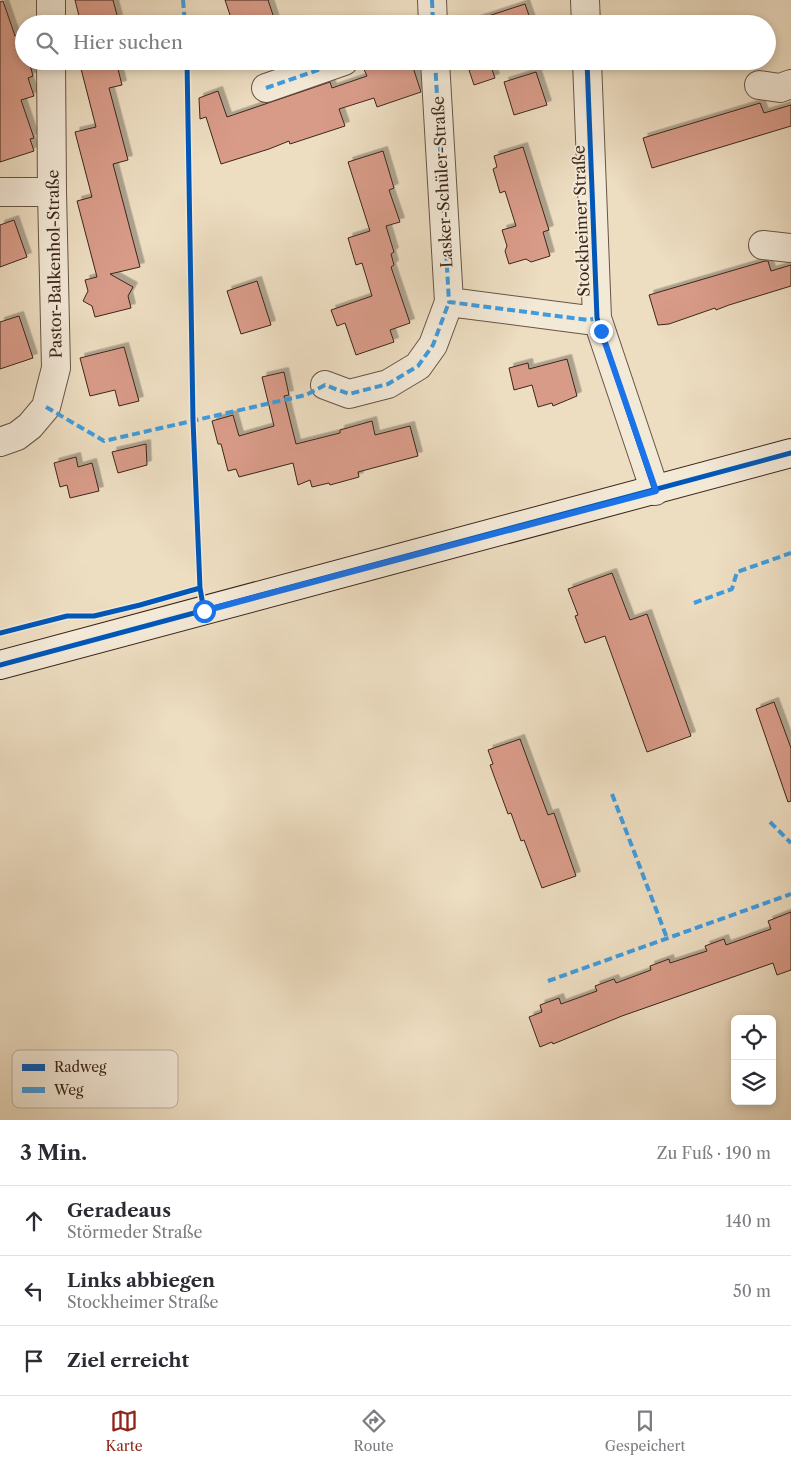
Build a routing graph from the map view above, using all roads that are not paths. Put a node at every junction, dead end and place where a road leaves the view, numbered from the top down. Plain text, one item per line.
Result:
1 (51, 0) edge
2 (432, 0) edge
3 (585, 0) edge
4 (51, 15) edge
5 (433, 15) edge
6 (586, 15) edge
7 (51, 70) edge
8 (318, 70) edge
9 (436, 70) edge
10 (587, 70) edge
11 (791, 84) edge
12 (759, 85) dead end
13 (266, 88) dead end
14 (0, 192) edge
15 (52, 192) junction
16 (764, 245) dead end
17 (791, 248) edge
18 (449, 302) junction
19 (597, 318) junction
20 (325, 385) dead end
21 (0, 442) edge
22 (791, 453) edge
23 (656, 491) junction
24 (0, 665) edge

1 - 4 street
2 - 5 street
3 - 6 street
7 - 15 street, Pastor-Balkenhol-Straße
8 - 13 street
9 - 18 street, Lasker-Schüler-Straße
10 - 19 street, Stockheimer Straße
11 - 12 street
14 - 15 street
15 - 21 street, Pastor-Balkenhol-Straße
16 - 17 street
18 - 19 street
18 - 20 street, Lasker-Schüler-Straße
19 - 23 street, Stockheimer Straße
22 - 23 street
23 - 24 street

